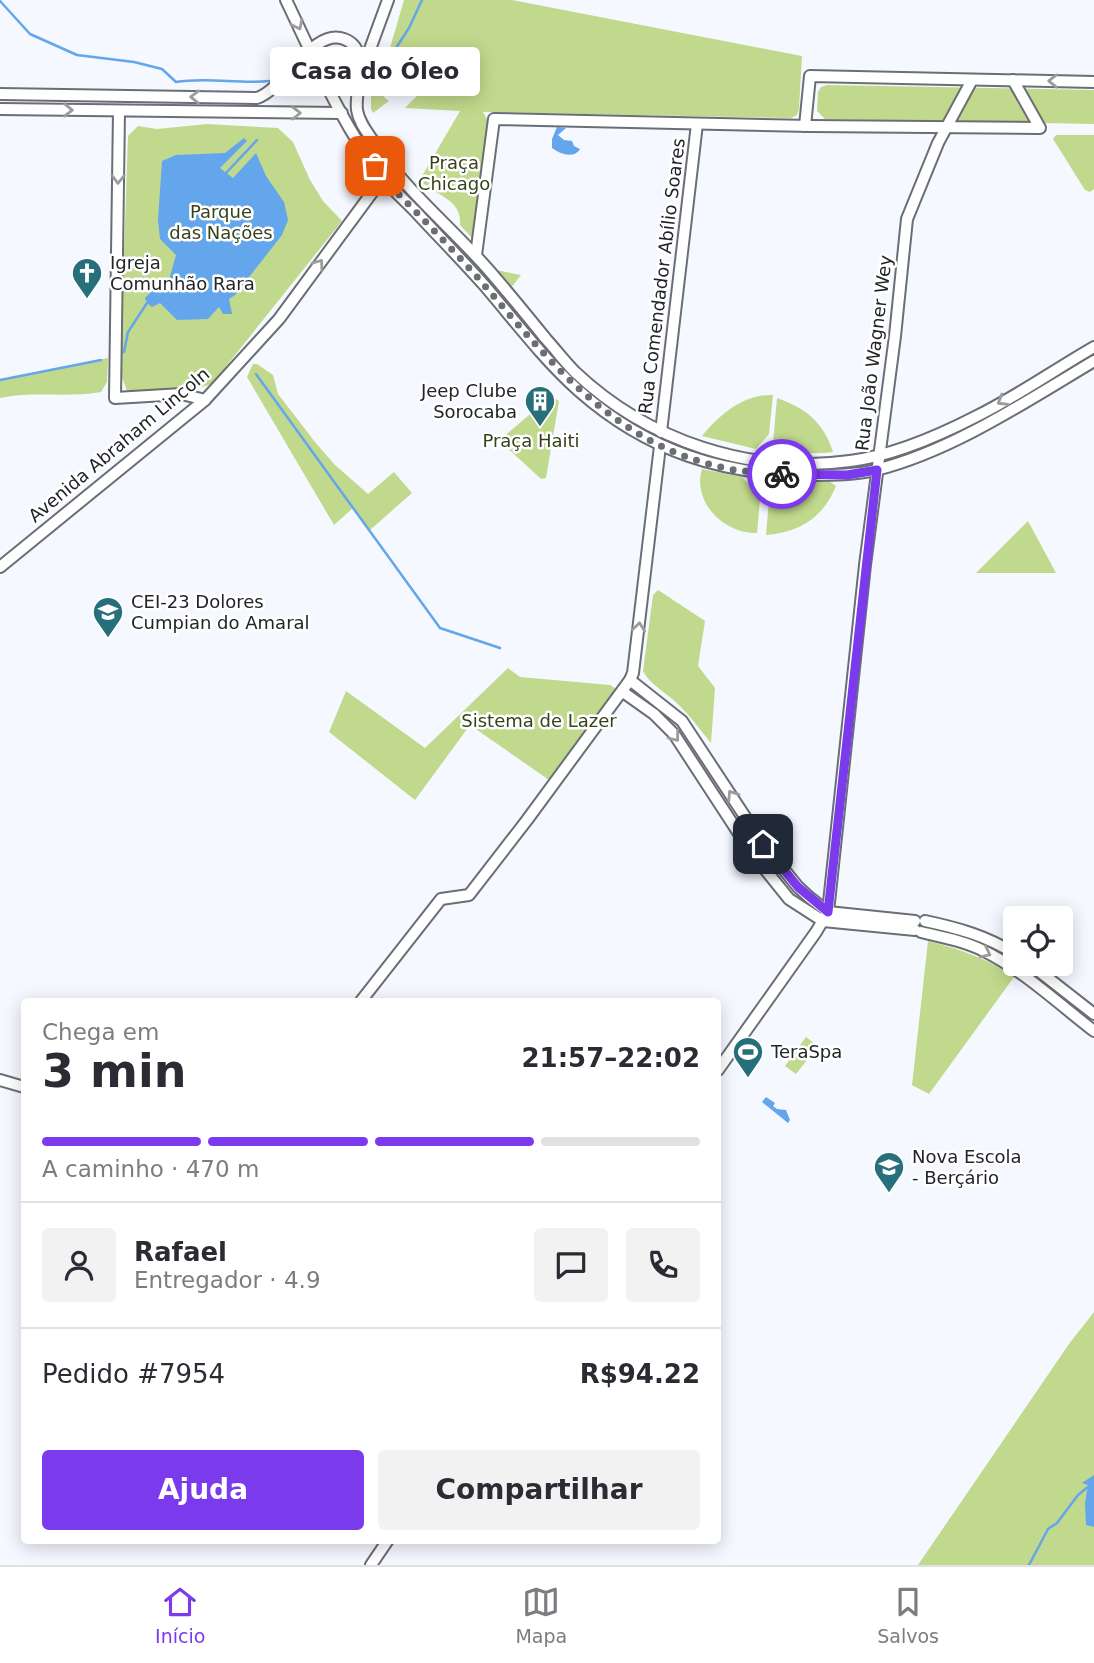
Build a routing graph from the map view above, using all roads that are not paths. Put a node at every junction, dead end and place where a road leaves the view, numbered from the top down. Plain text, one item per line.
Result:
1 (286, 0) edge
2 (388, 0) edge
3 (310, 50) junction
4 (359, 80) junction
5 (972, 80) junction
6 (1013, 80) junction
7 (1094, 82) edge
8 (0, 94) edge
9 (0, 109) edge
10 (119, 111) junction
11 (342, 113) junction
12 (697, 124) junction
13 (805, 126) junction
14 (946, 128) junction
15 (391, 167) junction
16 (383, 178) junction
17 (476, 255) junction
18 (1094, 347) edge
19 (1094, 361) edge
20 (205, 400) junction
21 (661, 432) junction
22 (660, 446) junction
23 (880, 454) junction
24 (877, 470) junction
25 (0, 568) edge
26 (630, 680) junction
27 (623, 692) junction
28 (825, 917) junction
29 (919, 926) junction
30 (1003, 947) edge
31 (1045, 976) edge
32 (363, 998) edge
33 (1094, 1014) edge
34 (1094, 1031) edge
35 (721, 1066) edge
36 (0, 1080) edge
37 (21, 1086) edge
38 (385, 1544) edge
39 (371, 1565) edge

1 -> 3 street
2 - 4 street
3 - 4 street
3 -> 8 street
3 - 11 street
4 - 15 street
5 - 6 street
5 - 13 street
5 - 14 street, Rua João Wagner Wey
7 -> 6 street
6 - 14 street
9 -> 10 street
10 -> 11 street
10 -> 20 street
11 - 16 street
12 - 13 street
12 - 17 street
12 - 21 street, Rua Comendador Abílio Soares
13 - 14 street
14 - 23 street, Rua João Wagner Wey
15 - 16 street, Avenida Abraham Lincoln
15 - 17 street
20 -> 16 street, Avenida Abraham Lincoln
16 - 22 street
17 - 21 street
18 -> 23 street
19 - 24 street
20 - 25 street, Avenida Abraham Lincoln
21 - 23 street
22 - 24 street
26 -> 22 street
23 - 24 street, Rua João Wagner Wey
24 - 28 street, Rua João Wagner Wey
26 - 27 street
28 -> 26 street
27 -> 28 street
27 - 32 street
28 - 29 street
28 - 35 street, Rua João Wagner Wey
29 - 30 street
29 -> 34 street
31 - 33 street
36 - 37 street
38 - 39 street

